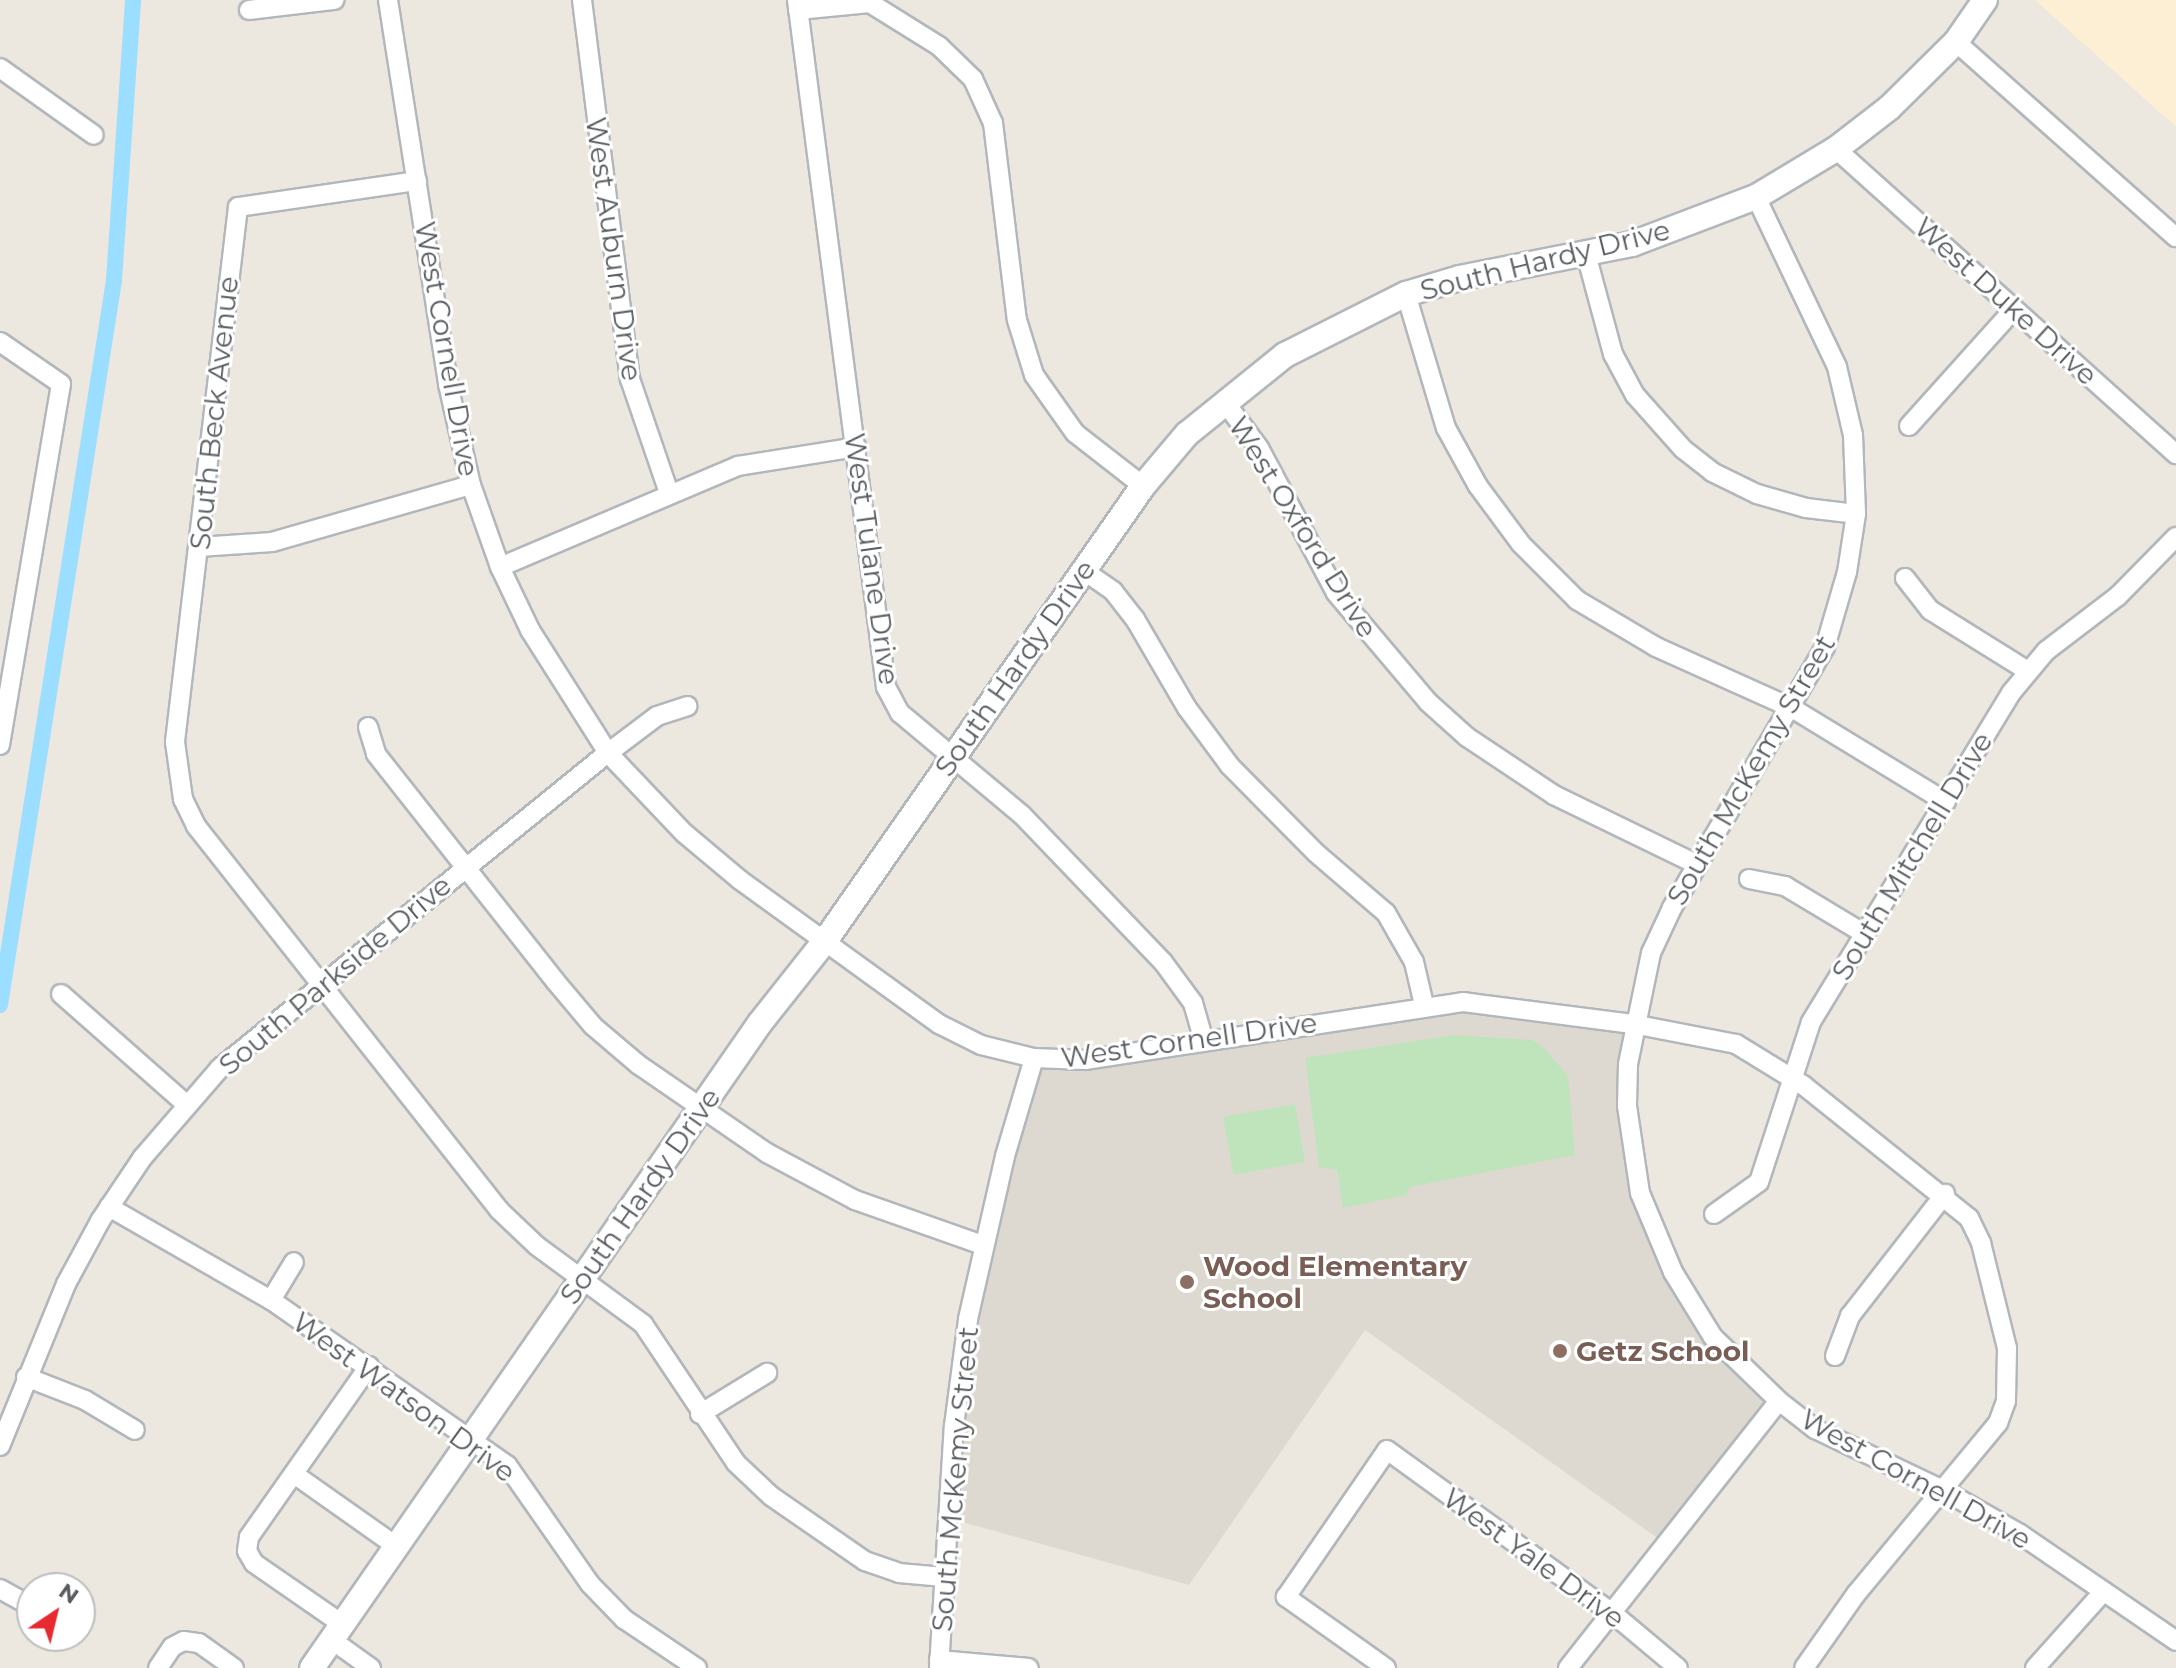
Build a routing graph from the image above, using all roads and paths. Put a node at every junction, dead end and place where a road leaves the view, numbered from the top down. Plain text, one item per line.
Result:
1 (334, 0) edge
2 (388, 0) edge
3 (582, 0) edge
4 (1985, 0) edge
5 (798, 5) edge
6 (249, 10) dead end
7 (1956, 42) junction
8 (0, 68) edge
9 (94, 135) dead end
10 (1836, 149) junction
11 (417, 181) junction
12 (1756, 197) junction
13 (2176, 237) edge
14 (1586, 254) junction
15 (1406, 294) junction
16 (2014, 309) junction
17 (0, 342) edge
18 (1224, 401) junction
19 (1909, 426) dead end
20 (856, 447) junction
21 (2176, 454) edge
22 (471, 485) junction
23 (1143, 486) junction
24 (669, 493) junction
25 (1856, 514) junction
26 (2176, 537) edge
27 (199, 547) junction
28 (500, 567) junction
29 (1083, 570) junction
30 (1905, 578) dead end
31 (2028, 671) junction
32 (3, 702) edge
33 (687, 706) dead end
34 (1792, 708) junction
35 (368, 727) dead end
36 (0, 745) edge
37 (608, 753) junction
38 (953, 757) junction
39 (1946, 802) junction
40 (1698, 865) junction
41 (465, 866) junction
42 (1749, 879) dead end
43 (1865, 934) junction
44 (825, 941) junction
45 (319, 983) junction
46 (61, 994) dead end
47 (1424, 1005) junction
48 (1633, 1024) junction
49 (1204, 1041) junction
50 (1034, 1058) junction
51 (1790, 1076) junction
52 (187, 1105) junction
53 (701, 1108) junction
54 (1945, 1194) junction
55 (109, 1207) junction
56 (1714, 1214) dead end
57 (983, 1245) junction
58 (294, 1262) dead end
59 (583, 1278) junction
60 (271, 1300) junction
61 (1835, 1356) dead end
62 (369, 1366) junction
63 (767, 1373) dead end
64 (26, 1377) junction
65 (1779, 1401) junction
66 (700, 1414) junction
67 (135, 1430) dead end
68 (471, 1438) junction
69 (0, 1446) edge
70 (294, 1474) junction
71 (1943, 1490) junction
72 (396, 1546) junction
73 (944, 1577) junction
74 (2104, 1591) junction
75 (1611, 1612) junction
76 (337, 1632) junction
77 (2176, 1641) edge
78 (939, 1664) edge
79 (158, 1668) edge
80 (234, 1668) edge
81 (312, 1668) edge
82 (371, 1668) edge
83 (697, 1668) edge
84 (1029, 1668) edge
85 (1386, 1668) edge
86 (1568, 1668) edge
87 (1678, 1668) edge
88 (1804, 1668) edge
89 (2035, 1668) edge

1 - 6 street
2 - 11 street, West Cornell Drive
3 - 24 street, West Auburn Drive
4 - 7 street, South Hardy Drive
5 - 20 street, West Tulane Drive
5 - 23 street
7 - 10 street, South Hardy Drive
7 - 13 street
8 - 9 street
10 - 12 street, South Hardy Drive
10 - 16 street, West Duke Drive
11 - 22 street, West Cornell Drive
11 - 27 street, South Beck Avenue
12 - 14 street, South Hardy Drive
12 - 25 street, South McKemy Street
14 - 15 street, South Hardy Drive
14 - 25 street
15 - 18 street, South Hardy Drive
15 - 34 street
16 - 19 street
16 - 21 street, West Duke Drive
17 - 32 street
18 - 23 street, South Hardy Drive
18 - 40 street, West Oxford Drive
20 - 24 street
20 - 38 street, West Tulane Drive
22 - 27 street
22 - 28 street, West Cornell Drive
23 - 29 street, South Hardy Drive
24 - 28 street
25 - 34 street, South McKemy Street
26 - 31 street, South Mitchell Drive
27 - 45 street, South Beck Avenue
28 - 37 street, West Cornell Drive
29 - 38 street, South Hardy Drive
29 - 47 street
30 - 31 street
31 - 39 street, South Mitchell Drive
32 - 36 street
33 - 37 street, South Parkside Drive
34 - 39 street
34 - 40 street, South McKemy Street
35 - 41 street
37 - 41 street, South Parkside Drive
37 - 44 street, West Cornell Drive
38 - 44 street, South Hardy Drive
38 - 49 street, West Tulane Drive
39 - 43 street, South Mitchell Drive
40 - 48 street, South McKemy Street
41 - 45 street, South Parkside Drive
41 - 53 street
42 - 43 street
43 - 51 street, South Mitchell Drive
44 - 50 street, West Cornell Drive
44 - 53 street, South Hardy Drive
45 - 52 street, South Parkside Drive
45 - 59 street
46 - 52 street
47 - 48 street, West Cornell Drive
47 - 49 street, West Cornell Drive
48 - 51 street
48 - 65 street, West Cornell Drive
49 - 50 street, West Cornell Drive
50 - 57 street, South McKemy Street
51 - 54 street
51 - 56 street, South Mitchell Drive
52 - 55 street, South Parkside Drive
53 - 57 street
53 - 59 street, South Hardy Drive
54 - 61 street
54 - 71 street
55 - 60 street, West Watson Drive
55 - 64 street, South Parkside Drive
57 - 73 street, South McKemy Street
58 - 60 street, West Watson Drive
59 - 66 street
59 - 68 street, South Hardy Drive
60 - 62 street, West Watson Drive
62 - 68 street, West Watson Drive
62 - 70 street
63 - 66 street
64 - 67 street
64 - 69 street, South Parkside Drive
65 - 71 street, West Cornell Drive
65 - 75 street
66 - 73 street
68 - 72 street, South Hardy Drive
68 - 83 street, West Watson Drive
70 - 72 street
70 - 76 street
71 - 74 street, West Cornell Drive
71 - 88 street
72 - 76 street, South Hardy Drive
73 - 78 street, South McKemy Street
74 - 77 street, West Cornell Drive
74 - 89 street
75 - 85 street, West Yale Drive
75 - 86 street
75 - 87 street, West Yale Drive
76 - 81 street, South Hardy Drive
76 - 82 street
78 - 84 street
79 - 80 street

